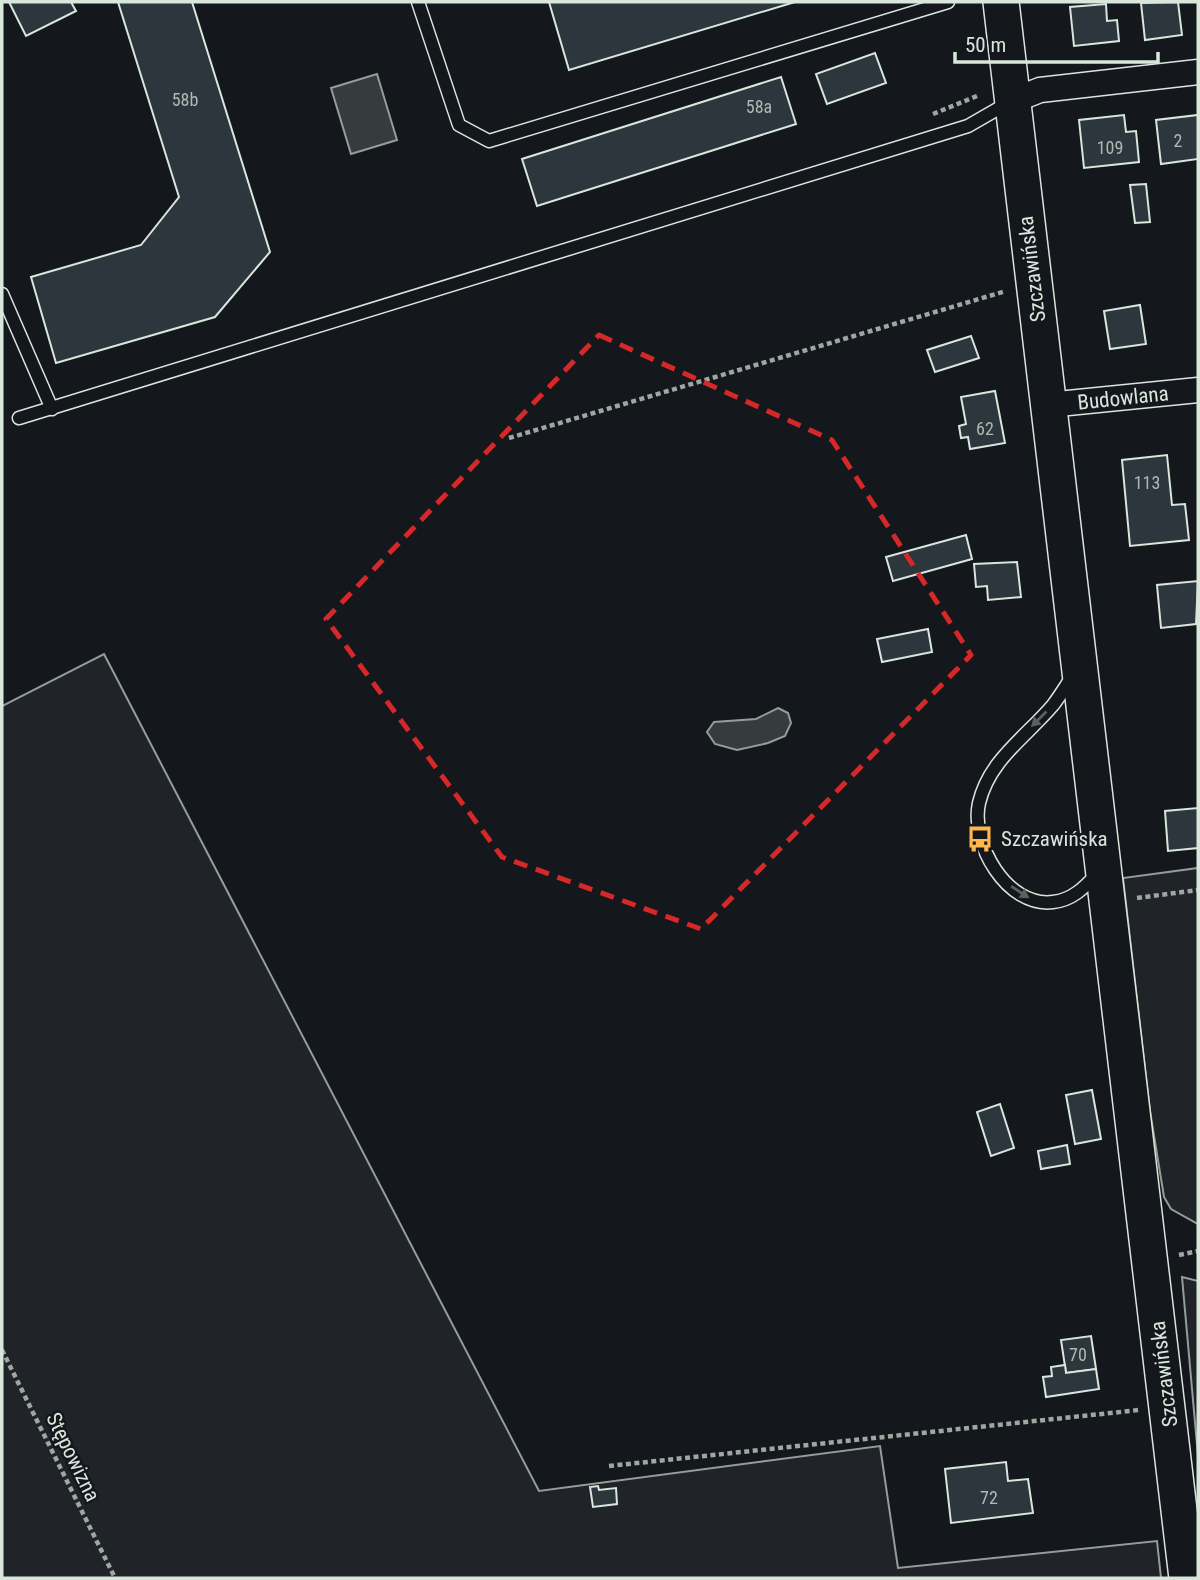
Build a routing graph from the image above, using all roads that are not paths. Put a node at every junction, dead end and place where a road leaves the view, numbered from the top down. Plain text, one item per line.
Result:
1 (418, 2) edge
2 (948, 2) edge
3 (1001, 2) edge
4 (1198, 72) edge
5 (1012, 101) junction
6 (2, 294) edge
7 (1198, 390) edge
8 (1048, 405) junction
9 (52, 408) junction
10 (19, 418) dead end
11 (1080, 665) junction
12 (1104, 867) junction
13 (1187, 1578) edge

1 - 2 lane
3 - 5 street, Szczawińska
4 - 5 street
5 - 8 street, Szczawińska
5 - 9 lane
6 - 9 lane
7 - 8 street, Budowlana
8 - 11 street, Szczawińska
9 - 10 lane
11 - 12 street, Szczawińska
11 -> 12 lane
12 - 13 street, Szczawińska

